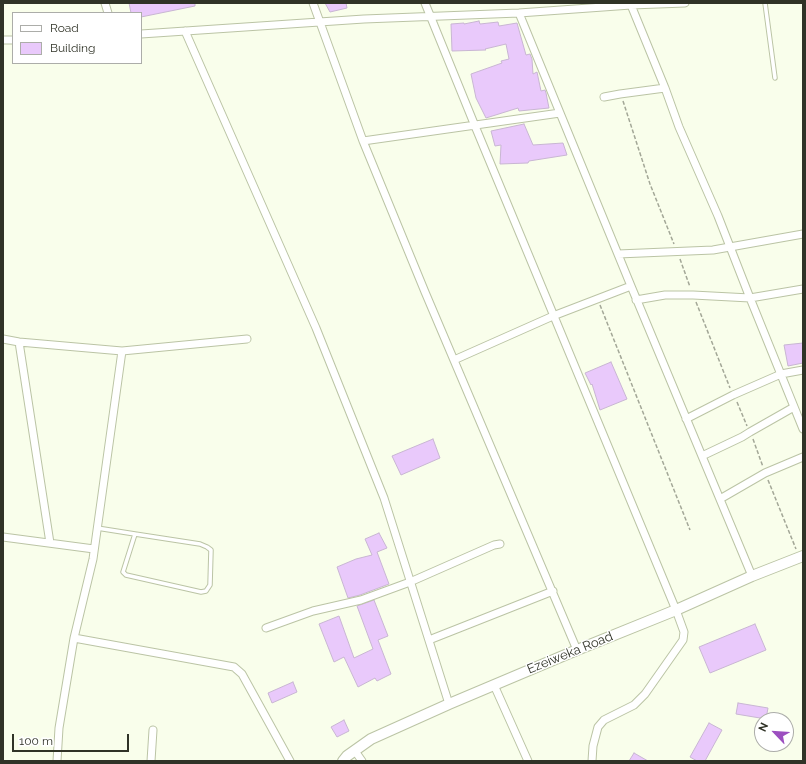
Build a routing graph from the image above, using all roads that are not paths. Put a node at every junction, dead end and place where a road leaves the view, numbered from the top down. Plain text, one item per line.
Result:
1 (313, 3) edge
2 (425, 3) edge
3 (546, 3) edge
4 (685, 3) edge
5 (765, 3) edge
6 (631, 5) junction
7 (549, 11) junction
8 (519, 13) junction
9 (430, 17) junction
10 (320, 22) junction
11 (185, 31) junction
12 (142, 34) edge
13 (775, 78) dead end
14 (665, 88) junction
15 (604, 97) dead end
16 (560, 113) junction
17 (474, 126) junction
18 (362, 141) junction
19 (803, 234) edge
20 (730, 247) junction
21 (618, 254) junction
22 (631, 286) junction
23 (803, 289) edge
24 (750, 298) junction
25 (636, 300) junction
26 (553, 316) junction
27 (3, 339) edge
28 (248, 339) dead end
29 (19, 342) junction
30 (122, 351) junction
31 (454, 360) junction
32 (803, 370) edge
33 (781, 374) junction
34 (794, 407) junction
35 (686, 419) junction
36 (803, 429) edge
37 (702, 456) junction
38 (803, 457) edge
39 (720, 499) junction
40 (97, 528) junction
41 (135, 534) junction
42 (3, 537) edge
43 (50, 543) junction
44 (500, 544) dead end
45 (94, 549) junction
46 (802, 557) edge
47 (752, 576) junction
48 (410, 582) junction
49 (552, 591) junction
50 (676, 610) junction
51 (266, 628) dead end
52 (74, 638) junction
53 (429, 640) junction
54 (577, 650) junction
55 (494, 685) junction
56 (449, 704) junction
57 (153, 730) dead end
58 (355, 751) junction
59 (57, 761) edge
60 (151, 761) edge
61 (290, 761) edge
62 (343, 761) edge
63 (362, 761) edge
64 (528, 761) edge
65 (592, 761) edge

1 - 10 street
2 - 9 street
3 - 7 street
4 - 6 street
5 - 13 lane
6 - 7 street
6 - 14 street
7 - 8 street
8 - 9 street
8 - 16 street
9 - 10 street
9 - 17 street
10 - 11 street
10 - 18 street
11 - 12 street
11 - 48 street
14 - 15 street
14 - 20 street
16 - 17 street
16 - 21 street
17 - 18 street
17 - 26 street
18 - 31 street
19 - 20 street
20 - 21 street
20 - 24 street
21 - 22 street
22 - 25 street
22 - 26 street
23 - 24 street
24 - 25 street
24 - 33 street
25 - 35 street
26 - 31 street
26 - 50 street
27 - 29 street
28 - 30 street
29 - 30 street
29 - 43 street
30 - 40 street
31 - 49 street
32 - 33 street
33 - 34 street
33 - 35 street
34 - 36 street
34 - 37 street
35 - 37 street
37 - 39 street
38 - 39 street
39 - 47 street
40 - 41 lane
40 - 45 street
41 - 41 lane
42 - 43 street
43 - 45 street
44 - 48 street
45 - 52 street
46 - 47 main road, Ezeiweka Road
47 - 50 main road, Ezeiweka Road
48 - 51 street
48 - 53 street
49 - 53 street
49 - 54 street
50 - 54 main road, Ezeiweka Road
50 - 65 street
52 - 59 street
52 - 61 street
53 - 56 street
54 - 55 main road, Ezeiweka Road
55 - 56 main road, Ezeiweka Road
55 - 64 street
56 - 58 main road, Ezeiweka Road
57 - 60 street
58 - 62 main road, Ezeiweka Road
58 - 63 street

